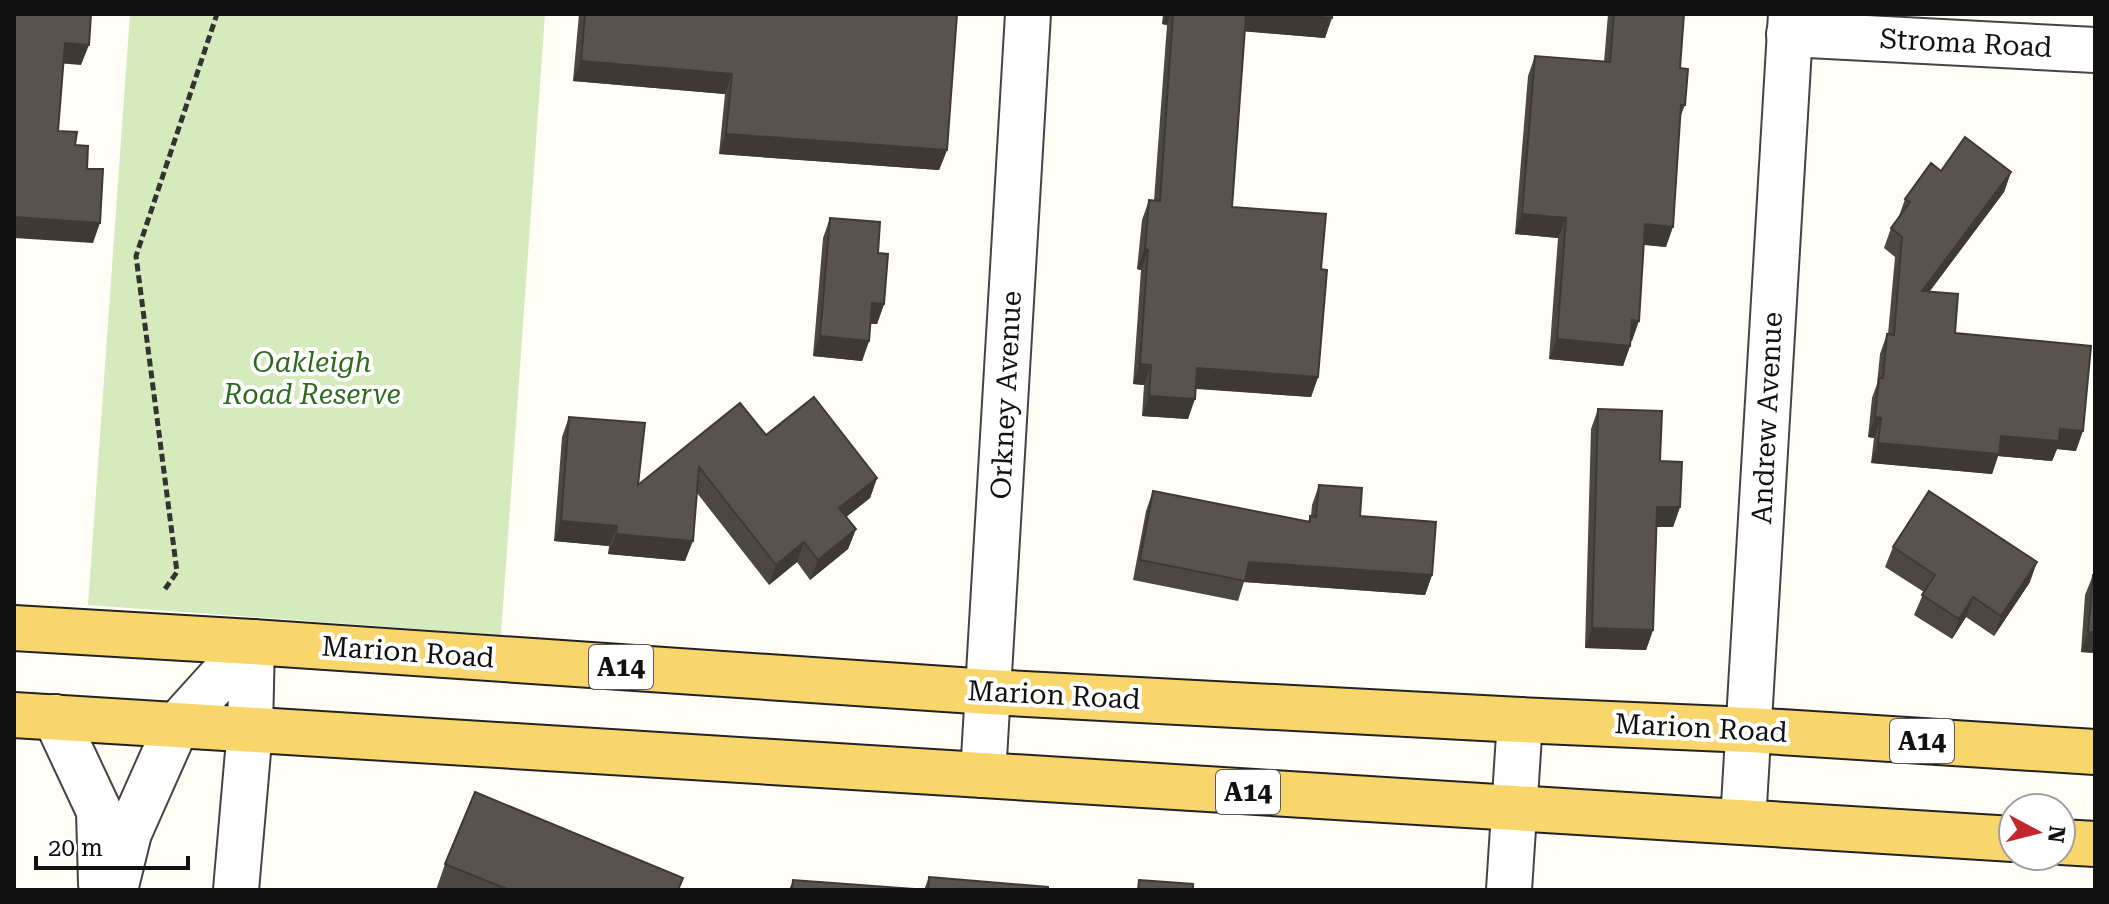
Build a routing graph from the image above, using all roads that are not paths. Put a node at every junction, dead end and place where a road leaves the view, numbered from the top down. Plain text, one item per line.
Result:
1 (1028, 14) edge
2 (1790, 24) edge
3 (2095, 50) edge
4 (14, 628) edge
5 (252, 642) junction
6 (989, 692) junction
7 (34, 716) edge
8 (1520, 720) junction
9 (177, 725) junction
10 (250, 729) junction
11 (1749, 730) junction
12 (2095, 752) edge
13 (983, 775) junction
14 (1514, 808) junction
15 (1743, 822) junction
16 (1997, 838) edge
17 (101, 890) edge
18 (115, 890) edge
19 (236, 890) edge
20 (1509, 890) edge

1 - 6 street, Orkney Avenue
2 - 3 street, Stroma Road
2 - 11 street, Andrew Avenue
4 - 5 main road, Marion Road / A14
5 - 6 main road, Marion Road / A14
5 - 9 street
5 - 10 street
6 - 8 main road, Marion Road / A14
6 - 13 street, Orkney Avenue
7 - 9 main road, A14
7 - 17 street
8 - 11 main road, Marion Road / A14
8 - 14 street
9 - 10 main road, A14
9 - 18 street
10 - 13 main road, A14
10 - 19 street
11 - 12 main road, Marion Road / A14
11 - 15 street, Andrew Avenue
13 - 14 main road, A14
14 - 15 main road, A14
14 - 20 street
15 - 16 main road, A14

